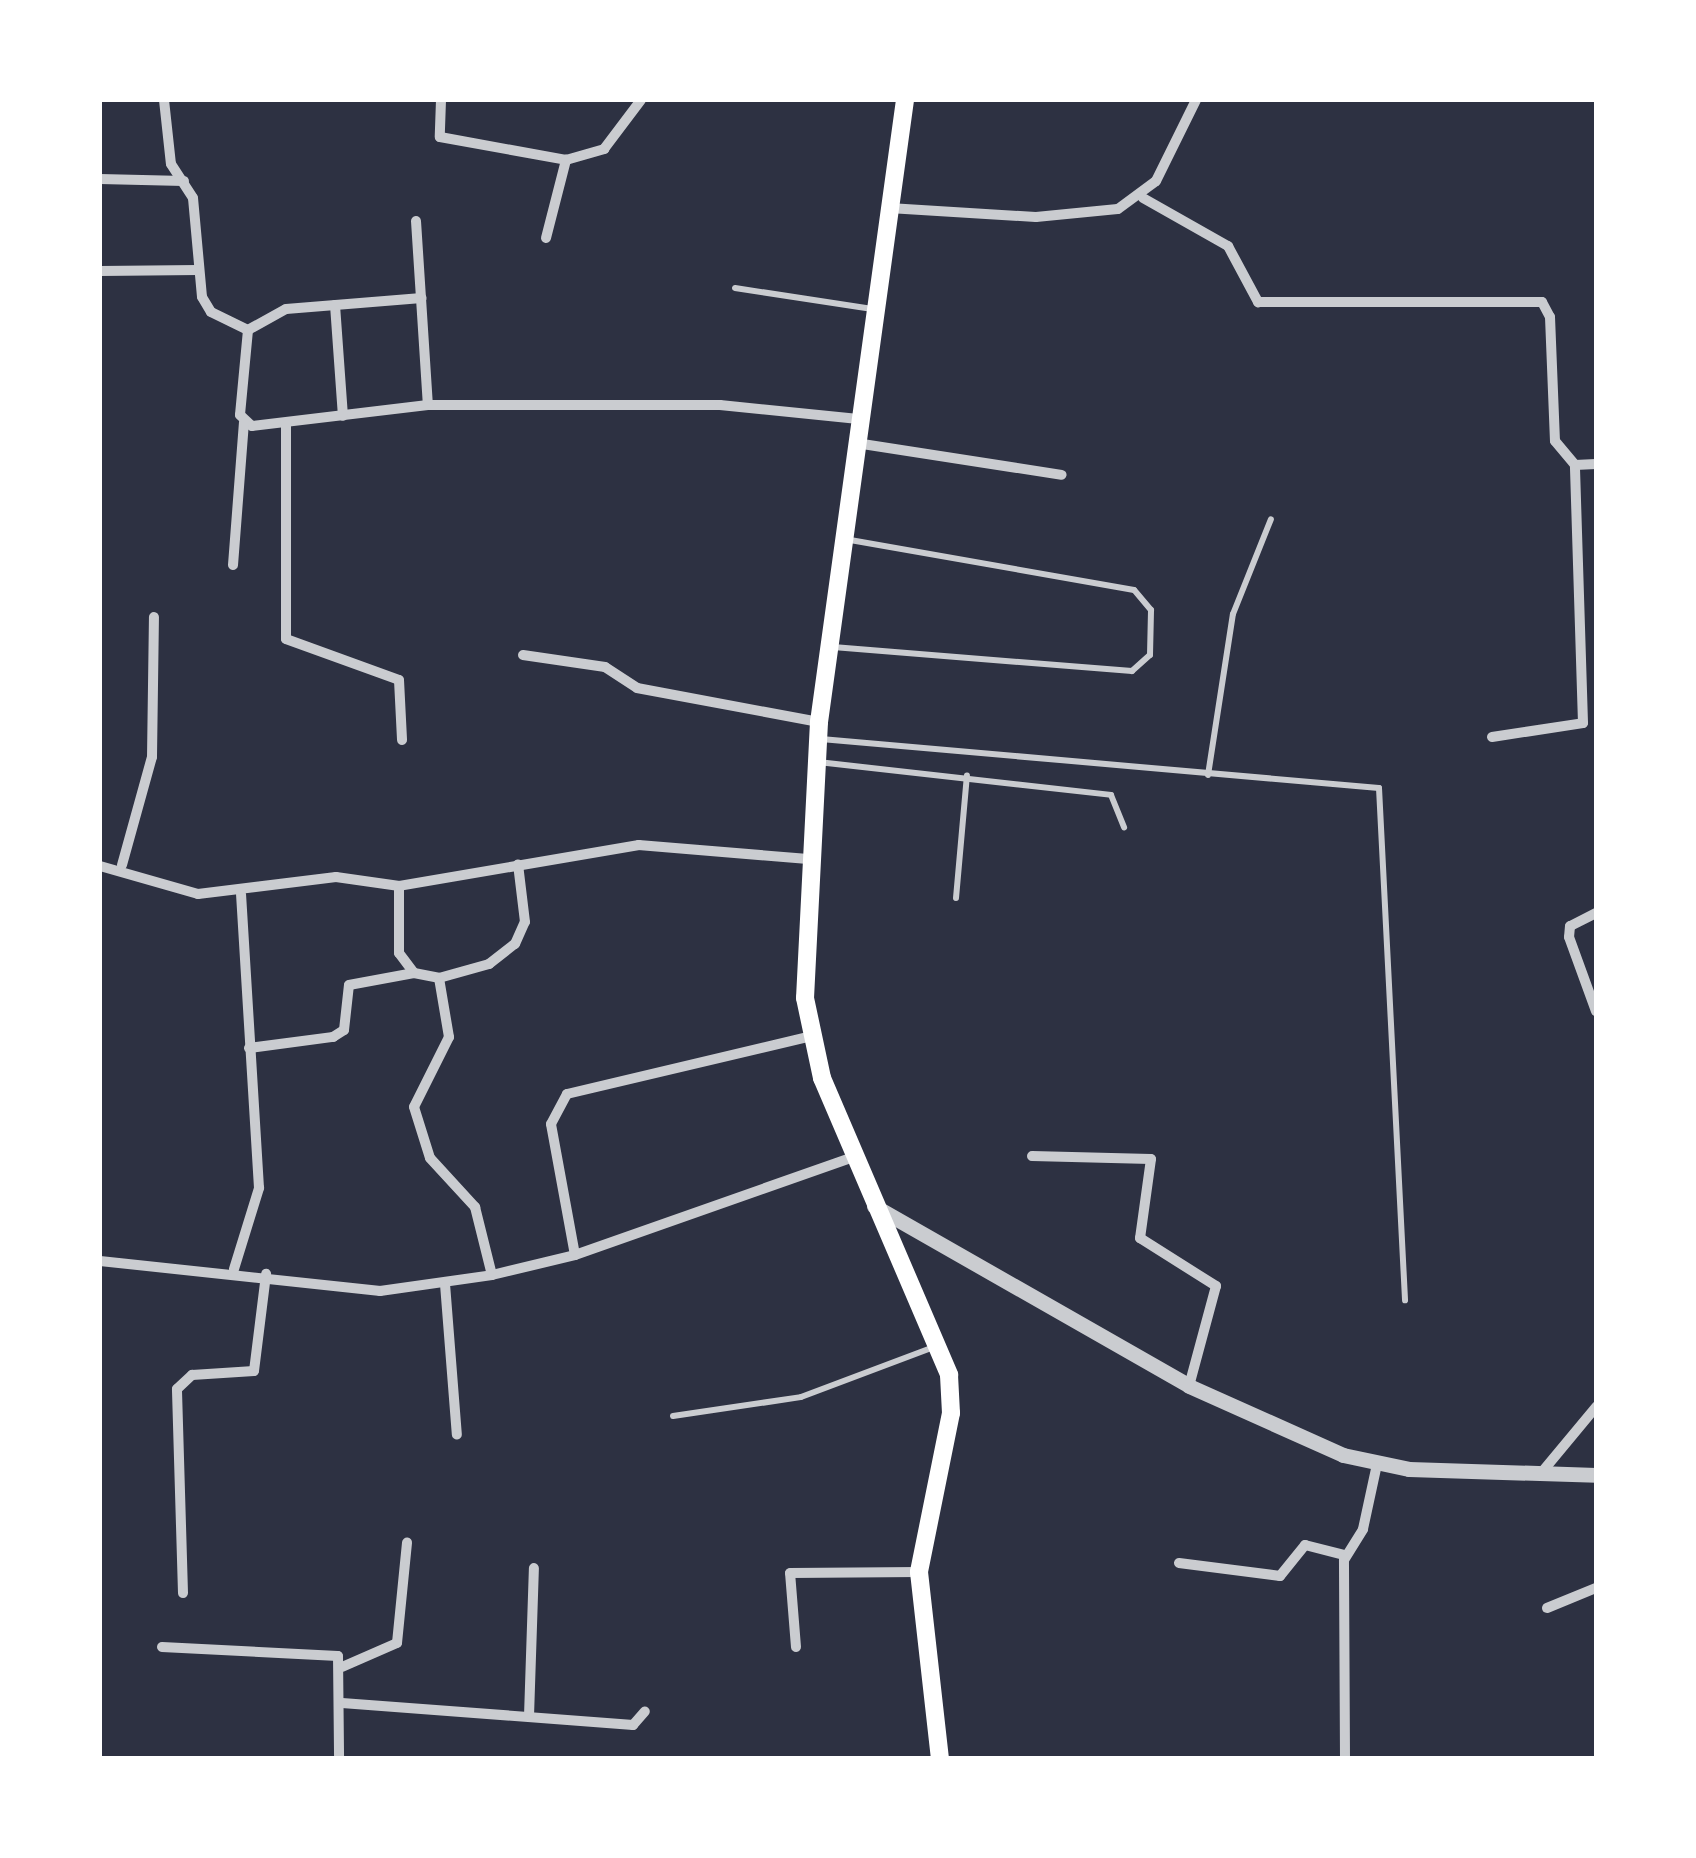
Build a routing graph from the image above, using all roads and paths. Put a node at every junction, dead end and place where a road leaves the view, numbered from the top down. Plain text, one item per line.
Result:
1 (164, 100) edge
2 (440, 100) edge
3 (640, 100) edge
4 (905, 100) edge
5 (1196, 100) edge
6 (566, 160) junction
7 (100, 179) edge
8 (184, 180) junction
9 (1143, 198) junction
10 (889, 208) junction
11 (416, 222) dead end
12 (546, 238) dead end
13 (198, 270) junction
14 (100, 271) edge
15 (735, 288) dead end
16 (422, 298) junction
17 (334, 305) junction
18 (875, 310) junction
19 (248, 330) junction
20 (428, 406) junction
21 (342, 416) junction
22 (858, 419) junction
23 (244, 422) junction
24 (286, 425) junction
25 (855, 442) junction
26 (1596, 464) edge
27 (1575, 465) junction
28 (1062, 475) dead end
29 (1271, 519) dead end
30 (843, 539) junction
31 (233, 565) dead end
32 (154, 617) dead end
33 (830, 647) junction
34 (523, 655) dead end
35 (819, 730) junction
36 (1492, 737) dead end
37 (402, 740) dead end
38 (816, 762) junction
39 (967, 775) junction
40 (1208, 775) junction
41 (1124, 827) dead end
42 (808, 859) junction
43 (518, 864) junction
44 (122, 865) junction
45 (100, 866) edge
46 (399, 886) junction
47 (241, 895) junction
48 (956, 898) dead end
49 (1596, 913) edge
50 (414, 973) junction
51 (438, 978) junction
52 (1596, 1011) edge
53 (809, 1036) junction
54 (249, 1048) junction
55 (1032, 1156) dead end
56 (854, 1157) junction
57 (874, 1206) junction
58 (574, 1256) junction
59 (100, 1261) edge
60 (234, 1269) junction
61 (266, 1274) junction
62 (492, 1275) junction
63 (445, 1284) junction
64 (1406, 1300) dead end
65 (940, 1344) junction
66 (1189, 1386) junction
67 (1596, 1406) edge
68 (673, 1416) dead end
69 (457, 1435) dead end
70 (1377, 1464) junction
71 (1542, 1472) junction
72 (1596, 1475) edge
73 (407, 1542) dead end
74 (1344, 1555) junction
75 (1179, 1563) dead end
76 (534, 1568) dead end
77 (919, 1572) junction
78 (1596, 1588) edge
79 (183, 1592) dead end
80 (1547, 1608) dead end
81 (162, 1647) dead end
82 (796, 1647) dead end
83 (342, 1666) junction
84 (342, 1703) junction
85 (645, 1710) dead end
86 (529, 1716) junction
87 (339, 1758) edge
88 (940, 1758) edge
89 (1346, 1758) edge

1 - 8 street
2 - 6 street
3 - 6 street
4 - 10 main road
5 - 9 street
6 - 12 street
7 - 8 street
8 - 13 street
9 - 10 street
9 - 27 street
10 - 18 main road
11 - 16 street
13 - 14 street
13 - 19 street
15 - 18 lane
16 - 17 street
16 - 20 street
17 - 19 street
17 - 21 street
18 - 22 main road
19 - 23 street
20 - 21 street
20 - 22 street
21 - 24 street
22 - 25 main road
23 - 24 street
23 - 31 street
24 - 37 street
25 - 28 street
25 - 30 main road
26 - 27 street
27 - 36 street
29 - 40 lane
30 - 33 main road
30 - 33 lane
32 - 44 street
33 - 35 main road
34 - 35 street
35 - 38 main road
35 - 40 lane
38 - 39 lane
38 - 42 main road
39 - 41 lane
39 - 48 lane
40 - 64 lane
42 - 43 street
42 - 53 main road
43 - 46 street
43 - 51 street
44 - 45 street
44 - 47 street
46 - 47 street
46 - 50 street
47 - 54 street
49 - 52 street
50 - 51 street
50 - 54 street
51 - 62 street
53 - 56 main road
53 - 58 street
54 - 60 street
55 - 66 street
56 - 57 main road
56 - 58 street
57 - 65 main road
57 - 66 street
58 - 62 street
59 - 60 street
60 - 61 street
61 - 63 street
61 - 79 street
62 - 63 street
63 - 69 street
65 - 68 lane
65 - 77 main road
66 - 70 street
67 - 71 street
70 - 71 street
70 - 74 street
71 - 72 street
73 - 83 street
74 - 75 street
74 - 89 street
76 - 86 street
77 - 82 street
77 - 88 main road
78 - 80 street
81 - 83 street
83 - 84 street
84 - 86 street
84 - 87 street
85 - 86 street

